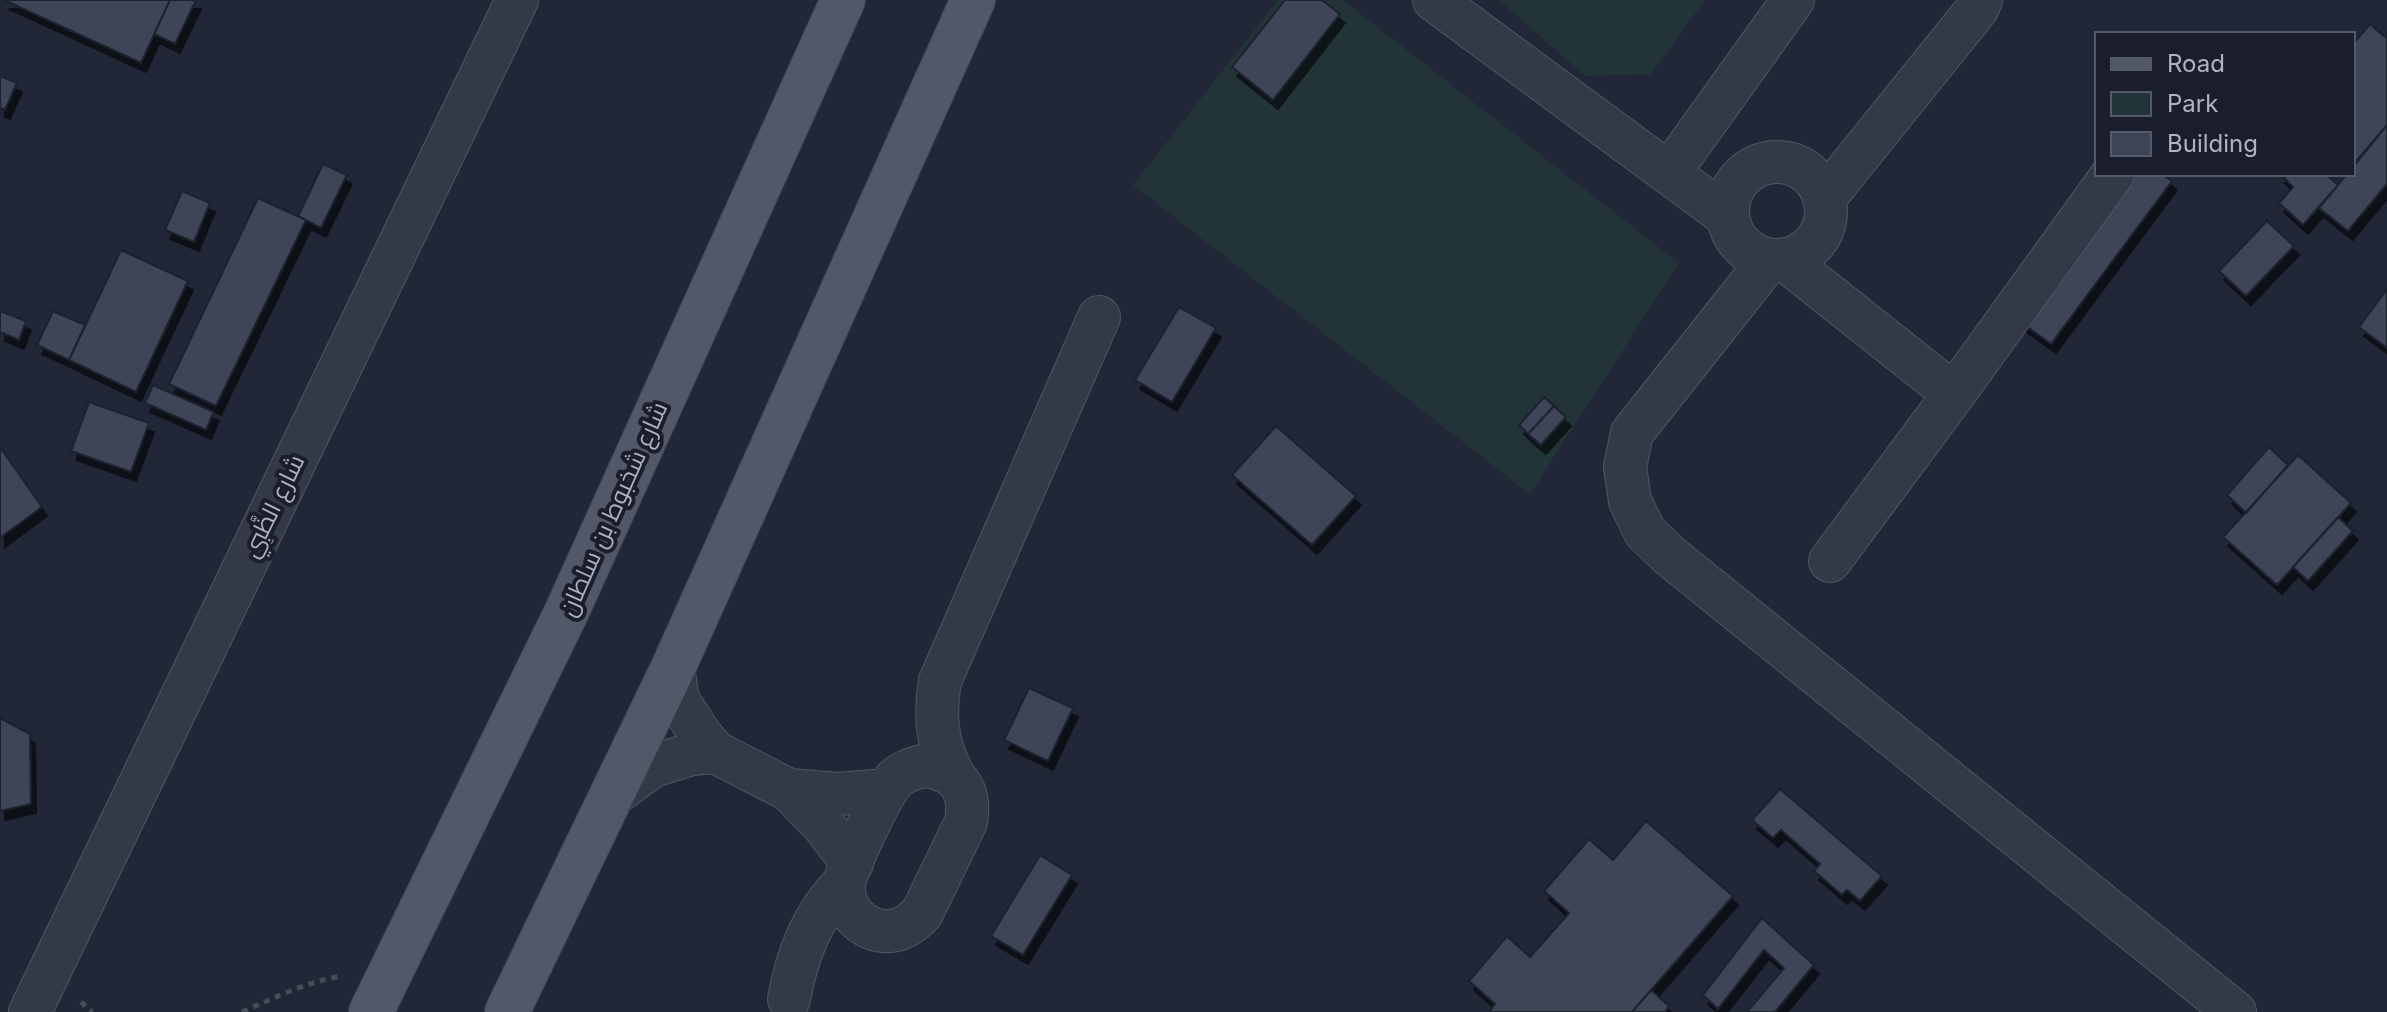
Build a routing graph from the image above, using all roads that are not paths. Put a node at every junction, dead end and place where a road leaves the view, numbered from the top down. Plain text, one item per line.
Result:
1 (517, 0) edge
2 (843, 0) edge
3 (973, 0) edge
4 (1434, 0) edge
5 (1793, 0) edge
6 (1981, 0) edge
7 (1669, 173) junction
8 (2112, 176) edge
9 (1824, 199) junction
10 (1727, 216) junction
11 (1777, 260) junction
12 (1099, 317) dead end
13 (1954, 394) junction
14 (1830, 561) dead end
15 (950, 657) junction
16 (673, 668) junction
17 (715, 752) junction
18 (954, 777) junction
19 (897, 780) junction
20 (789, 790) junction
21 (613, 795) junction
22 (848, 873) junction
23 (873, 930) junction
24 (786, 1006) edge
25 (30, 1012) edge
26 (371, 1012) edge
27 (507, 1012) edge
28 (2235, 1012) edge

1 - 25 street, شارع الظَّبِي
2 - 26 main road, شارع شخبوط بن سلطان
3 - 16 main road
4 - 7 street
5 - 7 street
6 - 9 street
7 - 10 street
8 - 13 street
9 - 10 street
9 - 11 street
10 - 11 street
11 - 13 street
11 - 28 street
12 - 15 street
13 - 14 street
15 - 18 street
15 - 19 street
16 - 17 street
16 - 21 main road
17 - 20 street
17 - 21 street
18 - 19 street
18 - 23 street
19 - 20 street
19 - 22 street
20 - 22 street
21 - 27 main road
22 - 23 street
22 - 24 street
23 - 24 street

